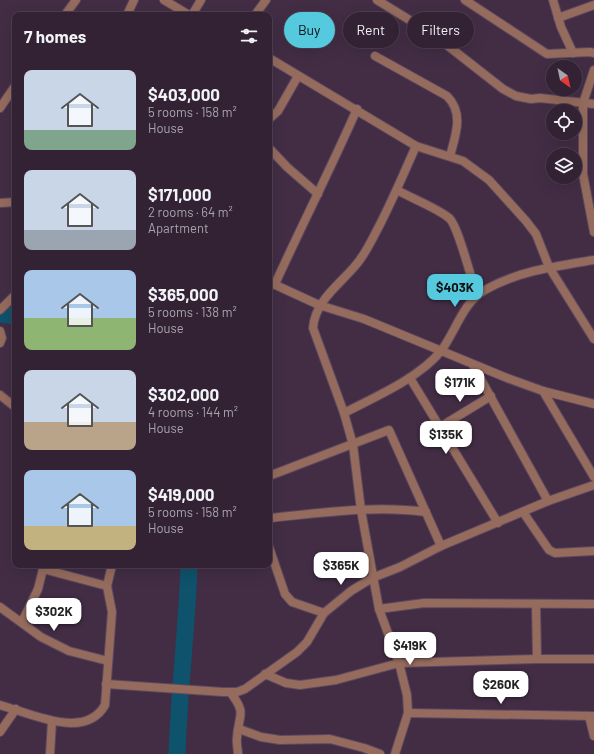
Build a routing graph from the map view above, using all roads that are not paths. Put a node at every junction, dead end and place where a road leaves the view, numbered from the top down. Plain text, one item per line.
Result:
1 (76, 0) edge
2 (134, 0) edge
3 (164, 0) edge
4 (201, 0) edge
5 (266, 0) edge
6 (378, 0) edge
7 (465, 0) edge
8 (553, 0) edge
9 (594, 5) edge
10 (67, 12) edge
11 (128, 12) edge
12 (186, 12) edge
13 (193, 12) edge
14 (257, 12) edge
15 (558, 18) junction
16 (573, 53) junction
17 (594, 53) edge
18 (375, 56) dead end
19 (272, 60) edge
20 (594, 70) edge
21 (298, 76) junction
22 (12, 90) edge
23 (583, 104) junction
24 (594, 104) edge
25 (0, 106) edge
26 (356, 109) junction
27 (272, 116) edge
28 (416, 146) junction
29 (272, 151) edge
30 (450, 156) junction
31 (398, 190) junction
32 (318, 194) junction
33 (0, 202) edge
34 (12, 202) edge
35 (594, 232) edge
36 (594, 260) edge
37 (549, 267) junction
38 (272, 283) edge
39 (477, 296) junction
40 (12, 298) edge
41 (320, 305) junction
42 (0, 310) edge
43 (0, 331) edge
44 (594, 339) edge
45 (0, 343) edge
46 (441, 350) junction
47 (473, 365) junction
48 (410, 378) junction
49 (543, 391) junction
50 (0, 395) edge
51 (491, 396) junction
52 (12, 404) edge
53 (594, 404) edge
54 (344, 413) junction
55 (440, 428) junction
56 (353, 445) junction
57 (272, 475) edge
58 (594, 477) edge
59 (594, 485) edge
60 (548, 501) junction
61 (361, 510) junction
62 (426, 512) junction
63 (523, 512) junction
64 (272, 518) edge
65 (498, 523) junction
66 (441, 546) junction
67 (594, 551) edge
68 (272, 556) edge
69 (43, 568) edge
70 (46, 568) edge
71 (111, 568) edge
72 (372, 578) junction
73 (107, 586) junction
74 (536, 604) junction
75 (594, 604) edge
76 (0, 607) edge
77 (379, 609) junction
78 (324, 614) junction
79 (22, 622) junction
80 (537, 659) junction
81 (594, 659) edge
82 (108, 661) junction
83 (399, 663) junction
84 (265, 674) junction
85 (106, 684) junction
86 (230, 692) junction
87 (0, 705) edge
88 (16, 709) junction
89 (408, 713) junction
90 (591, 716) edge
91 (52, 721) junction
92 (239, 730) junction
93 (0, 732) edge
94 (594, 736) edge
95 (50, 754) edge
96 (238, 754) edge
97 (380, 754) edge
98 (395, 754) edge

1 - 10 street
2 - 11 street
3 - 12 street
4 - 13 street
5 - 14 street
6 - 23 street
7 - 16 street
8 - 15 street
9 - 15 street
15 - 16 street
16 - 17 street
18 - 30 street
19 - 21 street
20 - 23 street
21 - 26 street
21 - 27 street
22 - 25 street
23 - 24 street
23 - 35 street
26 - 28 street
26 - 32 street
28 - 30 street
28 - 31 street
29 - 32 street
30 - 37 street
31 - 39 street
31 - 41 street
32 - 38 street
33 - 34 street
36 - 37 street
37 - 39 street
37 - 44 street
38 - 41 street
39 - 46 street
40 - 42 street
41 - 46 street
41 - 54 street
43 - 45 street
46 - 47 street
46 - 48 street
47 - 49 street
47 - 51 street
48 - 54 street
48 - 55 street
49 - 53 street
49 - 58 street
50 - 52 street
51 - 55 street
51 - 60 street
54 - 56 street
55 - 65 street
56 - 57 street
56 - 61 street
56 - 62 street
59 - 60 street
60 - 63 street
61 - 62 street
61 - 64 street
61 - 72 street
62 - 66 street
63 - 65 street
63 - 67 street
65 - 66 street
66 - 72 street
68 - 78 street
69 - 79 street
70 - 73 street
71 - 73 street
72 - 77 street
72 - 78 street
73 - 82 street
74 - 75 street
74 - 77 street
74 - 80 street
76 - 79 street
77 - 83 street
78 - 84 street
79 - 82 street
80 - 81 street
80 - 83 street
82 - 85 street
83 - 84 street
83 - 89 street
84 - 86 street
85 - 86 street
85 - 91 street
86 - 92 street
87 - 88 street
88 - 91 street
88 - 93 street
89 - 90 street
89 - 98 street
90 - 94 street
91 - 95 street
92 - 96 street
92 - 97 street

